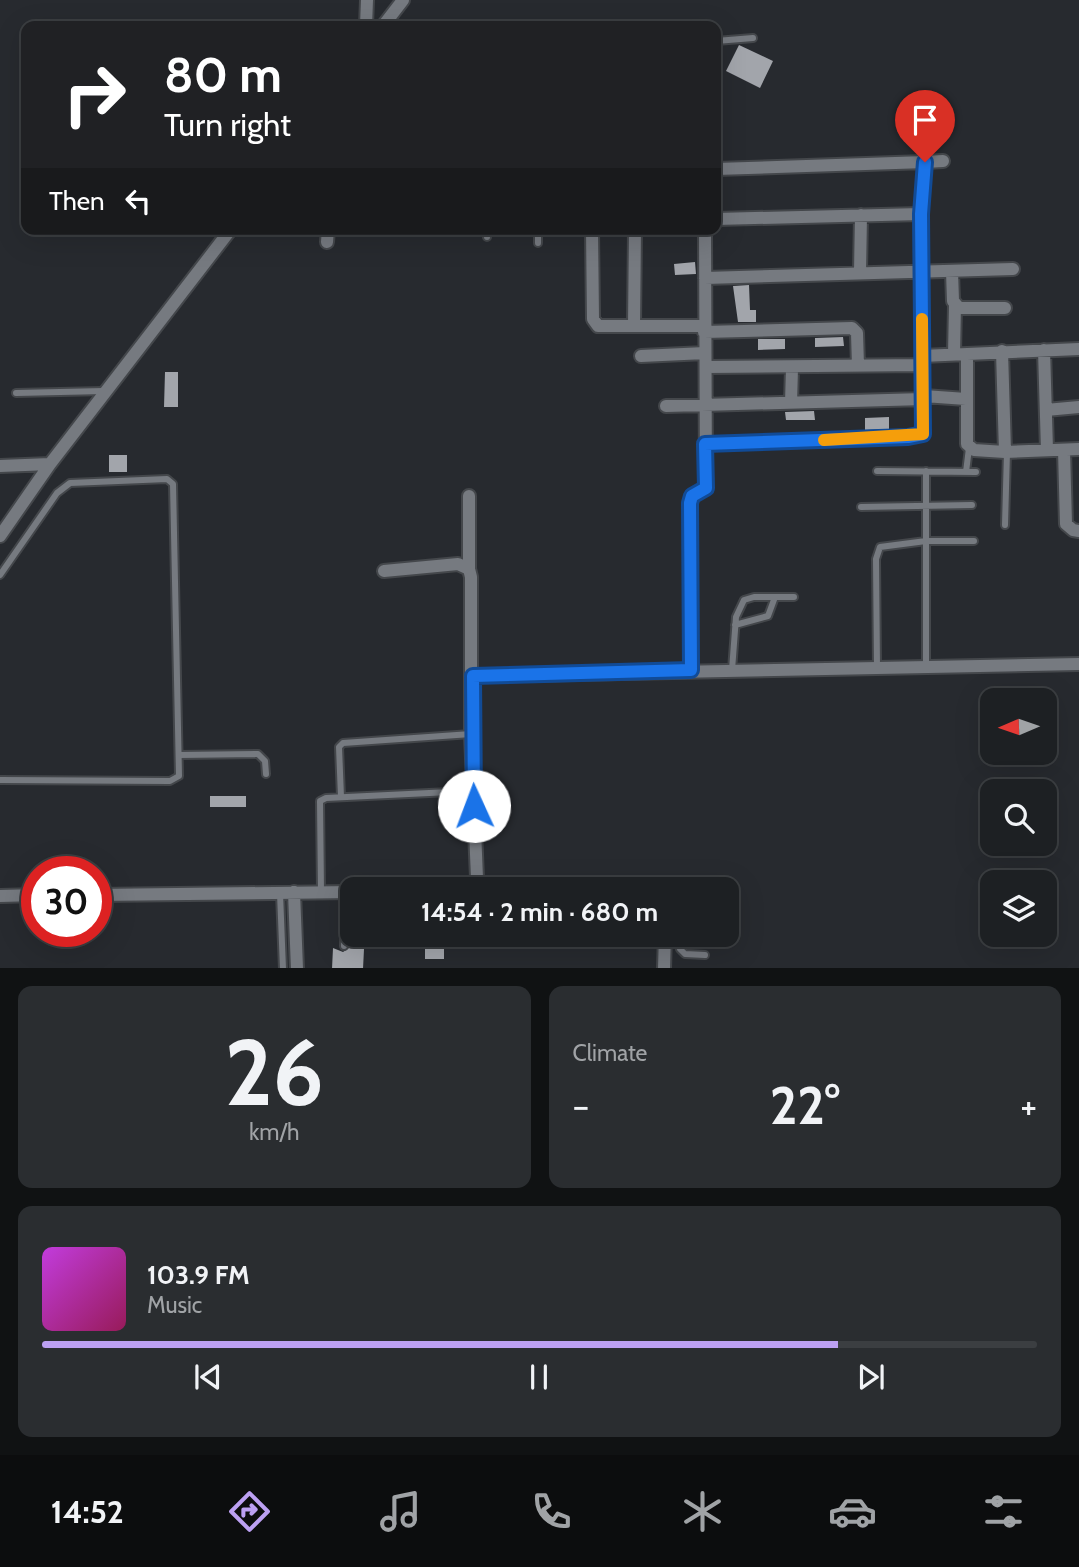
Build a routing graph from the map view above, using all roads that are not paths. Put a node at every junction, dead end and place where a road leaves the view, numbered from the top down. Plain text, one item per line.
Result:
1 (367, 0) edge
2 (403, 0) edge
3 (366, 21) edge
4 (387, 21) edge
5 (753, 38) dead end
6 (721, 41) edge
7 (943, 161) dead end
8 (925, 162) junction
9 (721, 169) edge
10 (921, 214) junction
11 (861, 215) junction
12 (721, 219) edge
13 (225, 235) edge
14 (538, 235) edge
15 (592, 235) edge
16 (635, 235) edge
17 (705, 235) edge
18 (538, 243) dead end
19 (1013, 269) dead end
20 (951, 271) junction
21 (860, 272) junction
22 (922, 273) junction
23 (705, 278) junction
24 (955, 305) junction
25 (1004, 308) dead end
26 (634, 326) junction
27 (704, 329) junction
28 (1079, 349) edge
29 (1002, 351) junction
30 (1044, 351) junction
31 (705, 353) junction
32 (960, 354) junction
33 (642, 356) dead end
34 (923, 360) junction
35 (858, 366) junction
36 (706, 367) junction
37 (792, 368) junction
38 (106, 391) junction
39 (16, 393) dead end
40 (924, 398) junction
41 (966, 399) junction
42 (791, 403) junction
43 (706, 405) junction
44 (666, 407) dead end
45 (1079, 407) edge
46 (1046, 410) junction
47 (705, 444) junction
48 (969, 448) junction
49 (1079, 449) edge
50 (1047, 450) junction
51 (1064, 450) junction
52 (1006, 452) junction
53 (50, 464) junction
54 (0, 466) edge
55 (877, 471) dead end
56 (926, 471) junction
57 (966, 472) junction
58 (976, 472) dead end
59 (470, 496) dead end
60 (972, 505) dead end
61 (926, 506) junction
62 (861, 507) dead end
63 (1005, 525) dead end
64 (1079, 531) edge
65 (0, 536) edge
66 (926, 541) junction
67 (974, 541) dead end
68 (469, 569) junction
69 (384, 571) dead end
70 (0, 575) edge
71 (775, 597) junction
72 (794, 597) dead end
73 (735, 625) junction
74 (1079, 664) edge
75 (926, 667) junction
76 (877, 668) junction
77 (691, 670) junction
78 (732, 670) junction
79 (473, 676) junction
80 (471, 734) junction
81 (179, 755) junction
82 (266, 774) dead end
83 (0, 780) edge
84 (450, 792) dead end
85 (341, 797) junction
86 (477, 877) edge
87 (280, 892) junction
88 (294, 892) junction
89 (321, 892) junction
90 (340, 892) edge
91 (21, 895) edge
92 (112, 895) edge
93 (0, 896) edge
94 (665, 947) edge
95 (680, 947) edge
96 (705, 955) dead end
97 (283, 968) edge
98 (297, 968) edge
99 (664, 968) edge

1 - 3 street
2 - 4 street
5 - 6 lane
7 - 8 street
8 - 9 street
8 - 10 street
10 - 11 street
10 - 22 street
11 - 12 street
11 - 21 street
13 - 38 street
14 - 18 lane
15 - 26 street
16 - 26 street
17 - 23 street
19 - 20 street
20 - 22 street
20 - 24 street
21 - 22 street
21 - 23 street
22 - 34 street
23 - 27 street
24 - 25 street
24 - 32 street
26 - 27 street
27 - 31 street
27 - 35 street
28 - 30 street
29 - 30 street
29 - 32 street
29 - 52 street
30 - 46 street
31 - 33 street
31 - 36 street
32 - 34 street
32 - 41 street
34 - 35 street
34 - 40 street
35 - 37 street
36 - 37 street
36 - 43 street
37 - 42 street
38 - 39 lane
38 - 53 street
40 - 41 street
40 - 42 street
40 - 47 street
41 - 48 street
42 - 43 street
43 - 44 street
43 - 47 street
45 - 46 street
46 - 50 street
47 - 77 street
48 - 52 street
48 - 57 lane
49 - 51 street
50 - 51 street
50 - 52 street
51 - 64 street
52 - 63 lane
53 - 54 street
53 - 65 street
55 - 56 lane
56 - 57 lane
56 - 61 lane
57 - 58 lane
59 - 68 street
60 - 61 lane
61 - 62 lane
61 - 66 lane
66 - 67 lane
66 - 75 lane
66 - 76 lane
68 - 69 street
68 - 79 street
70 - 81 lane
71 - 72 lane
71 - 73 lane
71 - 73 lane
73 - 78 lane
74 - 75 street
75 - 76 street
76 - 78 street
77 - 78 street
77 - 79 street
79 - 80 street
80 - 85 lane
80 - 86 street
81 - 82 lane
81 - 83 lane
84 - 85 lane
85 - 89 lane
87 - 88 street
87 - 92 street
87 - 97 lane
88 - 89 street
88 - 98 street
89 - 90 street
91 - 93 street
94 - 99 street
95 - 96 lane

